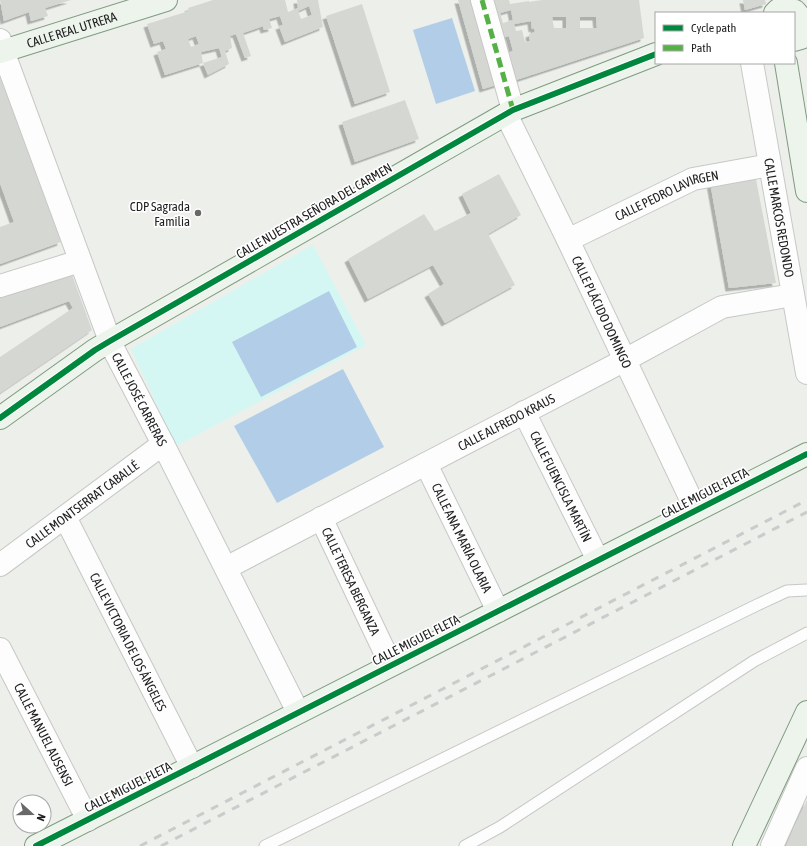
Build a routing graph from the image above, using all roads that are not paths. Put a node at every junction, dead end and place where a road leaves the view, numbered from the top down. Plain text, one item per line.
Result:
1 (166, 0) edge
2 (482, 0) edge
3 (777, 8) edge
4 (803, 34) edge
5 (1, 48) edge
6 (655, 54) edge
7 (752, 64) edge
8 (786, 64) edge
9 (509, 112) junction
10 (770, 165) junction
11 (807, 191) edge
12 (568, 240) junction
13 (80, 260) junction
14 (0, 286) edge
15 (793, 295) junction
16 (110, 341) junction
17 (625, 360) junction
18 (807, 373) edge
19 (524, 412) junction
20 (0, 418) edge
21 (163, 444) junction
22 (807, 454) edge
23 (426, 464) junction
24 (696, 510) junction
25 (65, 517) junction
26 (321, 518) junction
27 (598, 560) junction
28 (0, 565) edge
29 (226, 568) junction
30 (807, 590) edge
31 (498, 611) junction
32 (807, 633) edge
33 (0, 649) edge
34 (391, 665) junction
35 (298, 712) junction
36 (807, 712) edge
37 (192, 767) junction
38 (807, 768) edge
39 (88, 820) junction
40 (36, 846) edge
41 (265, 846) edge
42 (465, 846) edge
43 (744, 846) edge
44 (772, 846) edge

1 - 5 street, CALLE REAL UTRERA
2 - 9 street, CALLE PLÁCIDO DOMINGO
3 - 4 street
5 - 13 street, CALLE JOSÉ CARRERAS
6 - 9 street, CALLE NUESTRA SEÑORA DEL CARMEN
7 - 10 street, CALLE MARCOS REDONDO
8 - 11 street
9 - 12 street, CALLE PLÁCIDO DOMINGO
9 - 16 street, CALLE NUESTRA SEÑORA DEL CARMEN
10 - 12 street, CALLE PEDRO LAVIRGEN
10 - 15 street, CALLE MARCOS REDONDO
12 - 17 street, CALLE PLÁCIDO DOMINGO
13 - 14 street
13 - 16 street, CALLE JOSÉ CARRERAS
15 - 17 street, CALLE ALFREDO KRAUS
15 - 18 street, CALLE MARCOS REDONDO
16 - 20 street, CALLE NUESTRA SEÑORA DEL CARMEN
16 - 21 street, CALLE JOSÉ CARRERAS
17 - 19 street, CALLE ALFREDO KRAUS
17 - 24 street, CALLE PLÁCIDO DOMINGO
19 - 23 street, CALLE ALFREDO KRAUS
19 - 27 street, CALLE FUENCISLA MARTÍN
21 - 25 street, CALLE MONTSERRAT CABALLÉ
21 - 29 street, CALLE JOSÉ CARRERAS
22 - 24 street, CALLE MIGUEL FLETA
23 - 26 street, CALLE ALFREDO KRAUS
23 - 31 street, CALLE ANA MARÍA OLARIA
24 - 27 street, CALLE MIGUEL FLETA
25 - 28 street, CALLE MONTSERRAT CABALLÉ
25 - 37 street, CALLE VICTORIA DE LOS ÁNGELES
26 - 29 street, CALLE ALFREDO KRAUS
26 - 34 street, CALLE TERESA BERGANZA
27 - 31 street, CALLE MIGUEL FLETA
29 - 35 street, CALLE JOSÉ CARRERAS
30 - 41 lane
31 - 34 street, CALLE MIGUEL FLETA
32 - 42 lane
33 - 39 street, CALLE MANUEL AUSENSI
34 - 35 street, CALLE MIGUEL FLETA
35 - 37 street, CALLE MIGUEL FLETA
36 - 43 street
37 - 39 street, CALLE MIGUEL FLETA
38 - 44 street
39 - 40 street, CALLE MIGUEL FLETA

